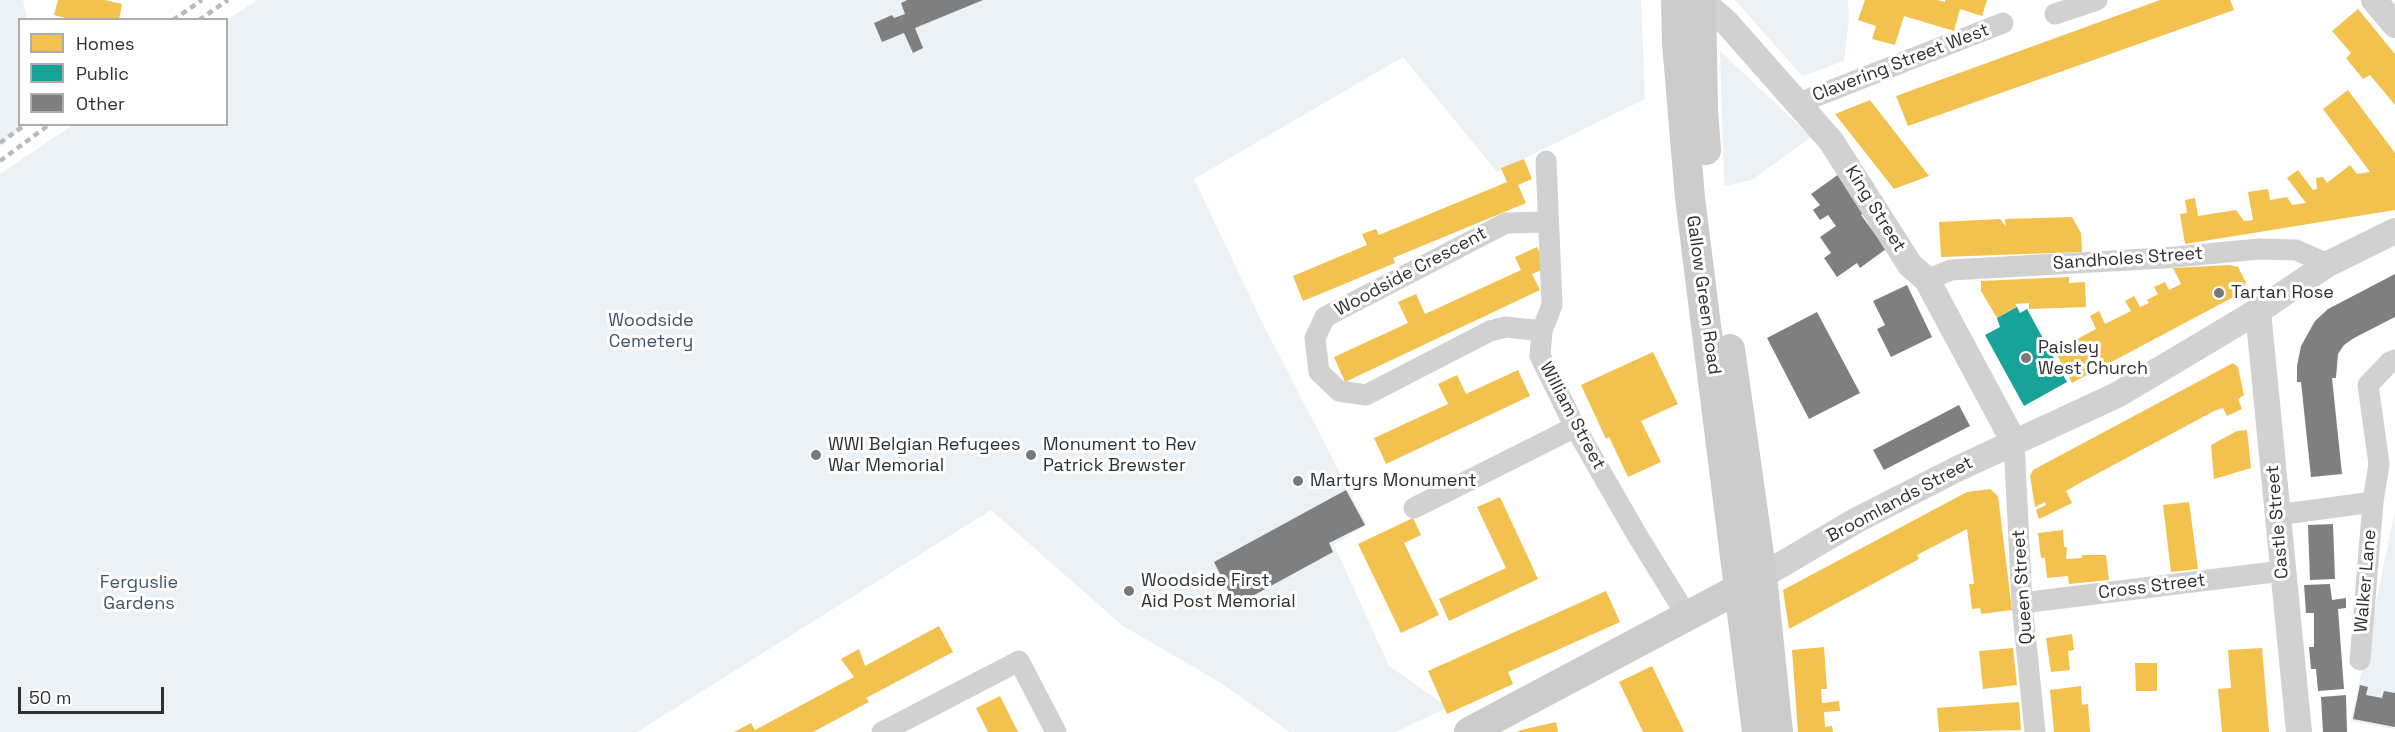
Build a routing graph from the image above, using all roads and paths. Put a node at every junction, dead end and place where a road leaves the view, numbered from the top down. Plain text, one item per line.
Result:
1 (1676, 0) edge
2 (1701, 0) edge
3 (2097, 0) edge
4 (2374, 0) edge
5 (2055, 14) dead end
6 (2003, 23) dead end
7 (2395, 25) edge
8 (1799, 103) junction
9 (1546, 161) dead end
10 (1548, 222) junction
11 (2395, 231) edge
12 (2328, 264) junction
13 (1927, 280) junction
14 (2258, 311) junction
15 (1542, 331) junction
16 (2395, 360) edge
17 (1575, 427) junction
18 (2014, 442) junction
19 (2373, 502) junction
20 (1414, 508) dead end
21 (2277, 515) junction
22 (2282, 571) junction
23 (1750, 583) junction
24 (2022, 603) junction
25 (1687, 616) junction
26 (2360, 660) dead end
27 (882, 732) edge
28 (1056, 732) edge
29 (1471, 732) edge
30 (1757, 732) edge
31 (1778, 732) edge
32 (2035, 732) edge
33 (2299, 732) edge

1 - 23 main road, Gallow Green Road
2 - 8 street, King Street
2 - 23 main road, Gallow Green Road
3 - 5 street
4 - 7 street
6 - 8 street, Clavering Street West
8 - 13 street, King Street
9 - 10 street, William Street
10 - 15 street, William Street
10 - 15 street, Woodside Crescent
11 - 12 street, Broomlands Street
12 - 13 street, Sandholes Street
12 - 14 street, Broomlands Street
13 - 18 street, King Street
14 - 18 street, Broomlands Street
14 - 21 street, Castle Street
15 - 17 street, William Street
16 - 19 street, Walker Lane
17 - 20 street
17 - 25 street, William Street
18 - 23 street, Broomlands Street
18 - 24 street, Queen Street
19 - 21 street, Walker Lane
19 - 26 street, Walker Lane
21 - 22 street, Castle Street
22 - 24 street, Cross Street
22 - 33 street, Castle Street
23 - 25 main road, Broomlands Street
23 - 30 main road
23 - 31 main road
24 - 32 street, Queen Street
25 - 29 main road, Broomlands Street
27 - 28 street

